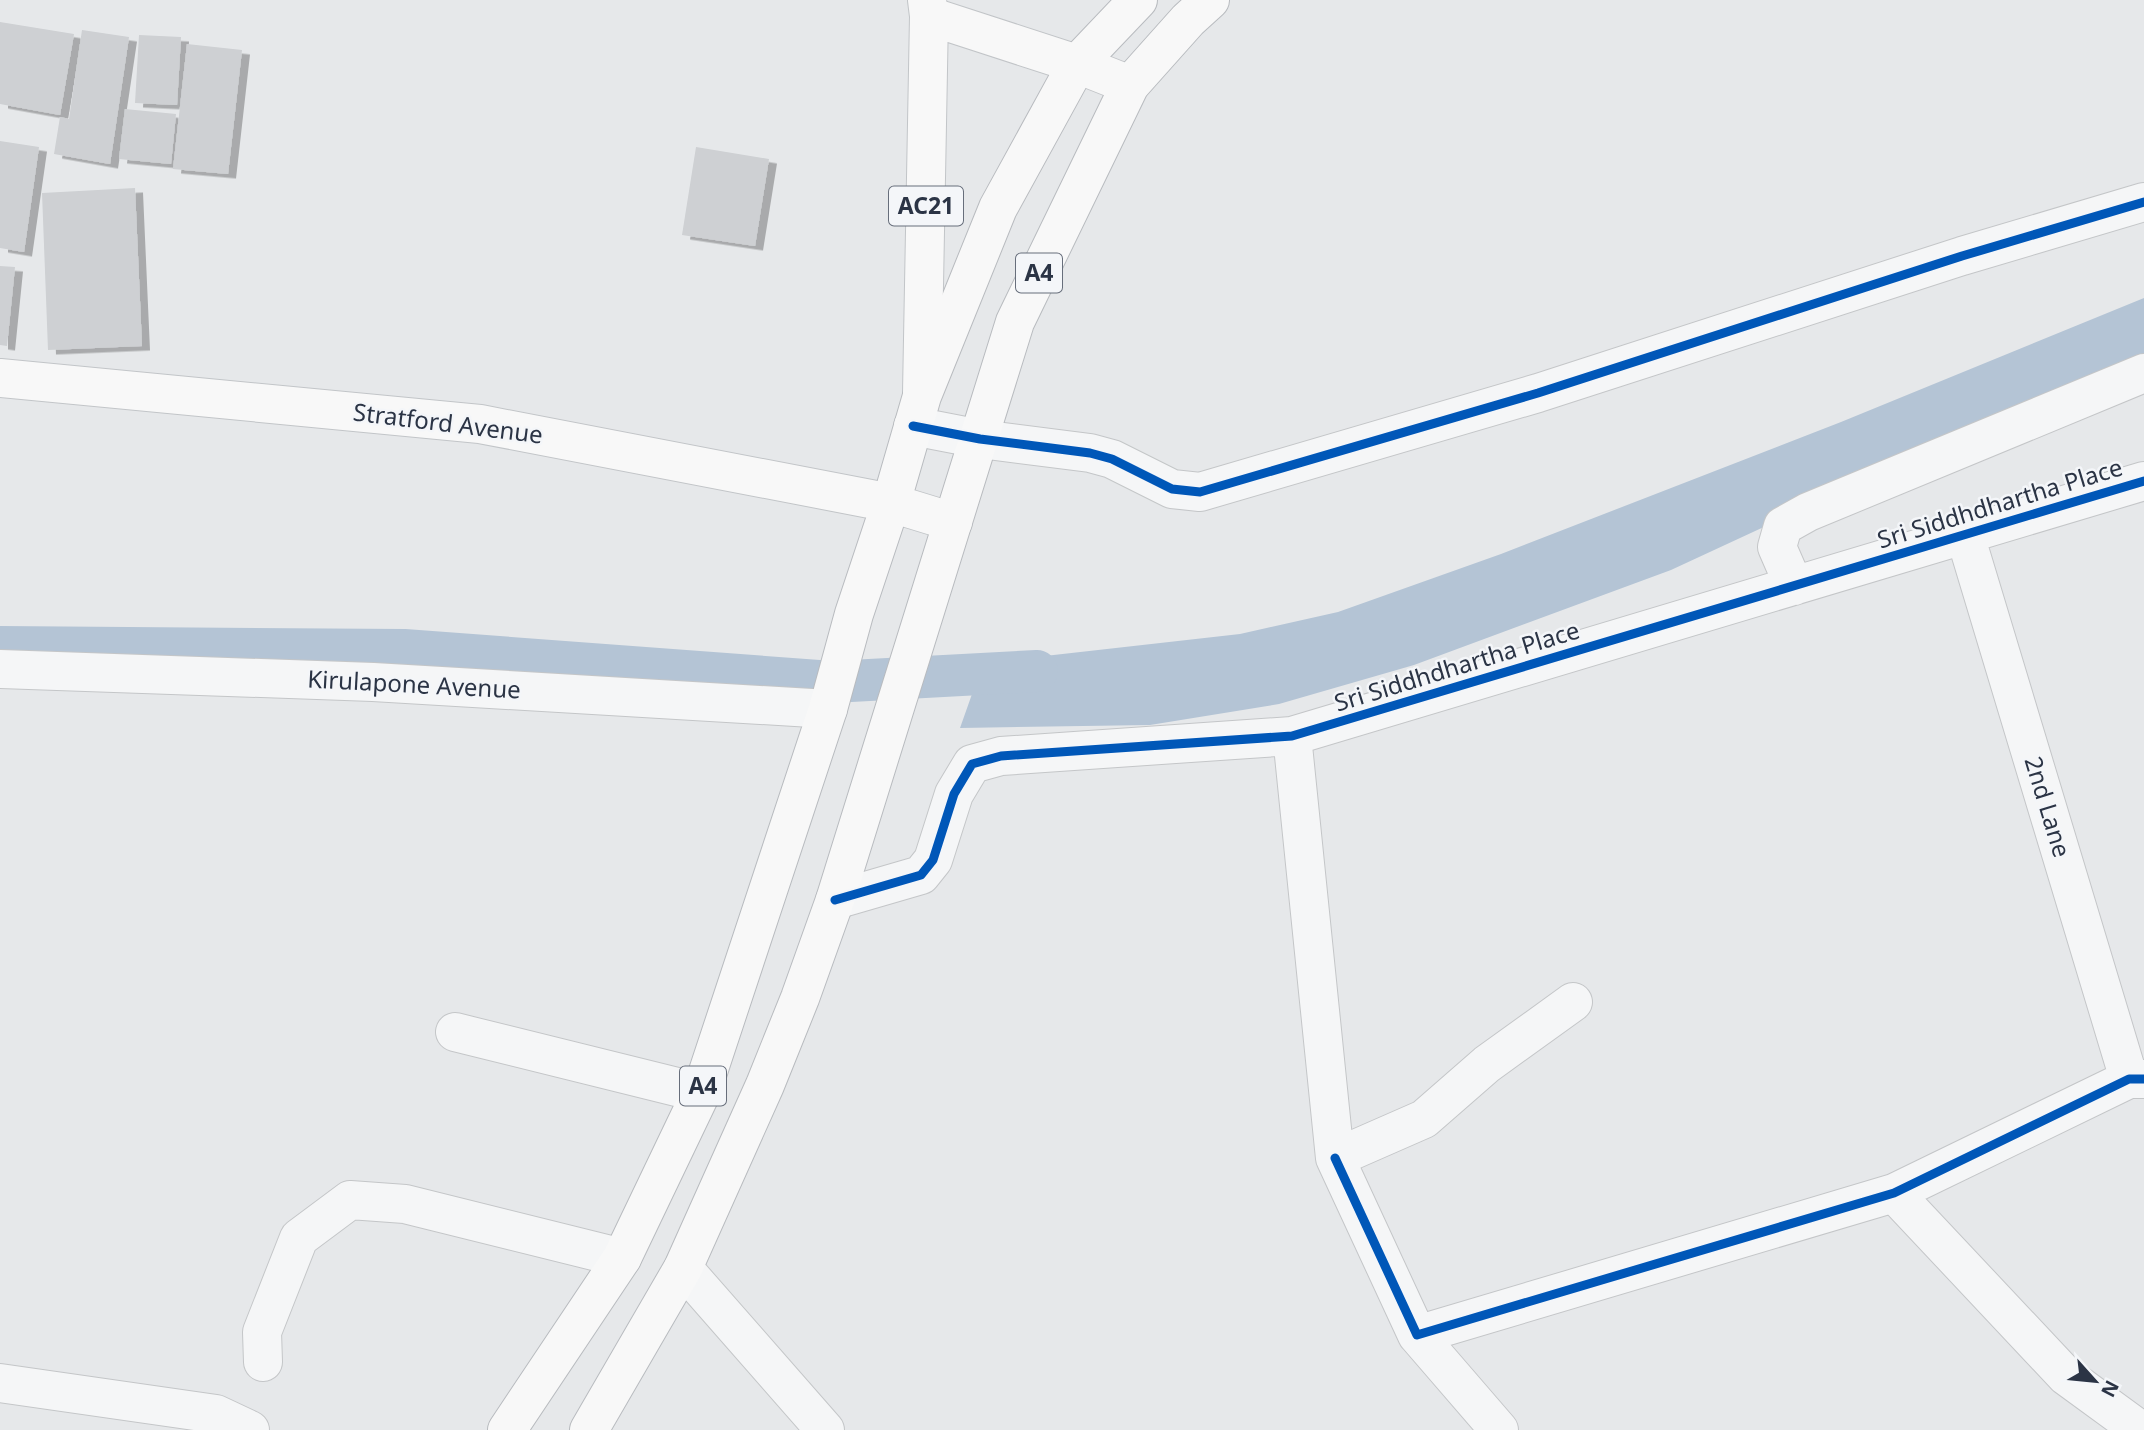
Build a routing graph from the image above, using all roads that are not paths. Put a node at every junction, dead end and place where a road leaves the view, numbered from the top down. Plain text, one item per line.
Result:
1 (1138, 0) edge
2 (1210, 0) edge
3 (928, 8) edge
4 (1077, 64) junction
5 (1130, 85) junction
6 (2144, 202) edge
7 (2144, 373) edge
8 (0, 378) edge
9 (917, 411) junction
10 (980, 439) junction
11 (2144, 481) edge
12 (891, 503) junction
13 (953, 522) junction
14 (1965, 535) junction
15 (1794, 586) junction
16 (0, 669) edge
17 (828, 709) junction
18 (1292, 736) junction
19 (835, 900) junction
20 (1573, 1002) dead end
21 (455, 1032) dead end
22 (2136, 1079) edge
23 (701, 1093) junction
24 (1335, 1158) junction
25 (1894, 1193) junction
26 (622, 1258) junction
27 (684, 1268) junction
28 (1417, 1335) junction
29 (262, 1362) dead end
30 (0, 1383) edge
31 (250, 1430) edge
32 (508, 1430) edge
33 (589, 1430) edge
34 (825, 1430) edge
35 (1499, 1430) edge
36 (2140, 1430) edge

1 - 4 main road, A4
2 - 5 main road, A4
3 - 4 main road, AC21
3 - 9 main road, AC21
4 - 5 main road, AC21
4 - 9 main road, A4
5 - 10 main road, A4
6 - 10 street
7 - 15 street
8 - 12 main road, Stratford Avenue
9 - 10 street
9 - 12 main road, A4
10 - 13 main road, A4
11 - 14 street, Sri Siddhdhartha Place
12 - 13 main road, Stratford Avenue
12 - 17 main road, A4
13 - 19 main road, A4
14 - 15 street, Sri Siddhdhartha Place
14 - 22 street, 2nd Lane
15 - 18 street, Sri Siddhdhartha Place
16 - 17 street, Kirulapone Avenue
17 - 23 main road, A4
18 - 19 street, Sri Siddhdhartha Place
18 - 24 street
19 - 27 main road, A4
20 - 24 street
21 - 23 street
22 - 25 street
23 - 26 main road, A4
24 - 28 street
25 - 28 street
25 - 36 street
26 - 29 street
26 - 32 main road, A4
27 - 33 main road, A4
27 - 34 street
28 - 35 street
30 - 31 street

